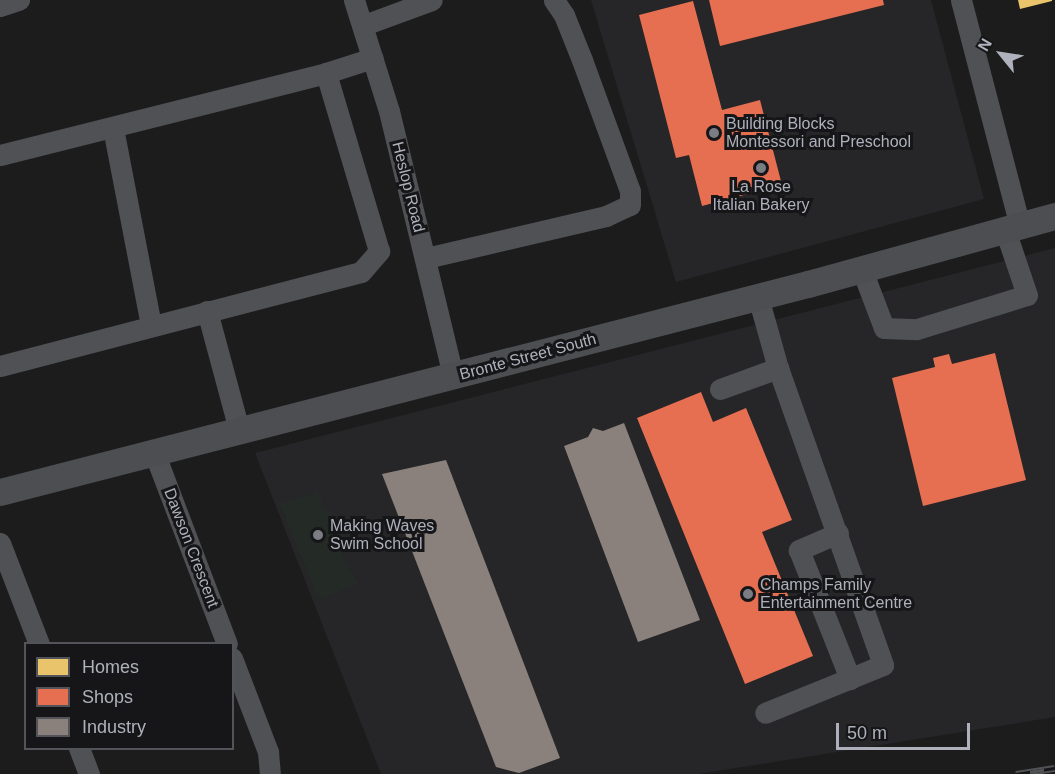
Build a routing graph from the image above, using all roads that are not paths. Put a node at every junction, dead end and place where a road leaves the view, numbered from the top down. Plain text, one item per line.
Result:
1 (19, 0) edge
2 (354, 0) edge
3 (432, 0) edge
4 (554, 0) edge
5 (961, 0) edge
6 (0, 6) edge
7 (364, 26) junction
8 (373, 58) junction
9 (326, 73) junction
10 (113, 128) junction
11 (0, 155) edge
12 (1055, 216) edge
13 (1012, 228) junction
14 (426, 258) junction
15 (862, 270) junction
16 (758, 297) junction
17 (207, 311) junction
18 (151, 326) junction
19 (0, 366) edge
20 (778, 368) junction
21 (453, 376) junction
22 (720, 388) dead end
23 (239, 430) junction
24 (154, 452) junction
25 (0, 492) edge
26 (837, 533) junction
27 (0, 543) edge
28 (38, 642) edge
29 (226, 642) edge
30 (234, 663) edge
31 (850, 679) junction
32 (765, 713) dead end
33 (80, 750) edge
34 (89, 774) edge
35 (270, 774) edge

1 - 6 street
2 - 7 street, Heslop Road
3 - 7 street
4 - 14 street
5 - 13 street
7 - 8 street, Heslop Road
8 - 9 street
8 - 14 street, Heslop Road
9 - 10 street
9 - 17 street
10 - 11 street
10 - 18 street
12 - 13 main road, Bronte Street South
13 - 15 main road, Bronte Street South
13 - 15 street
14 - 21 street, Heslop Road
15 - 16 main road, Bronte Street South
16 - 20 street
16 - 21 main road, Bronte Street South
17 - 18 street
17 - 23 street
18 - 19 street
20 - 22 street
20 - 26 street
21 - 23 main road, Bronte Street South
23 - 24 main road, Bronte Street South
24 - 25 main road, Bronte Street South
24 - 29 street, Dawson Crescent
26 - 31 street
26 - 31 street
27 - 28 street
30 - 35 street
31 - 32 street
33 - 34 street

